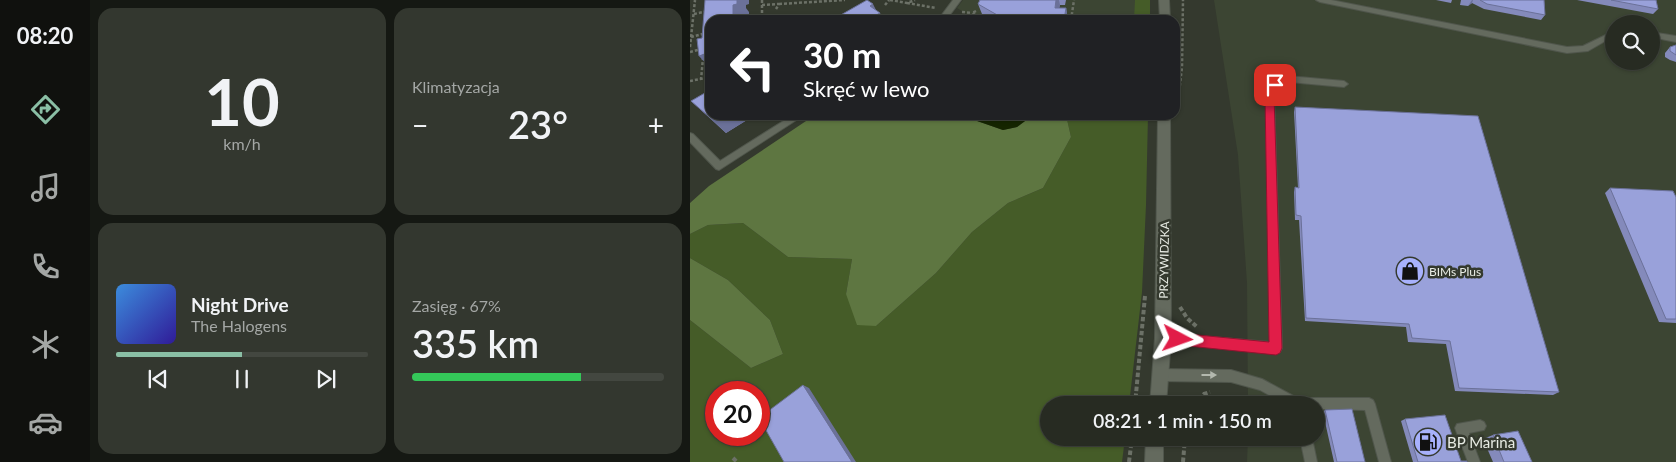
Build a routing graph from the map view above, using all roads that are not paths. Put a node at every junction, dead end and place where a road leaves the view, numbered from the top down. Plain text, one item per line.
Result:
1 (957, 0) edge
2 (1164, 0) edge
3 (1320, 0) edge
4 (946, 15) edge
5 (1165, 15) edge
6 (1660, 36) edge
7 (1605, 38) edge
8 (1676, 39) edge
9 (1344, 84) dead end
10 (792, 120) edge
11 (1164, 120) edge
12 (690, 136) edge
13 (1162, 338) junction
14 (1160, 375) junction
15 (1159, 396) edge
16 (1283, 396) edge
17 (1325, 404) edge
18 (1480, 426) dead end
19 (1155, 446) edge
20 (1308, 446) edge
21 (1154, 462) edge
22 (1311, 462) edge
23 (1385, 462) edge
24 (1474, 462) edge

1 - 4 lane
2 - 5 street
3 - 7 lane
6 - 8 lane
9 - 13 lane
10 - 12 lane
11 - 13 street, PRZYWIDZKA
13 - 14 street, PRZYWIDZKA
14 - 15 street, PRZYWIDZKA
14 -> 16 lane
17 - 23 lane
18 - 24 lane
19 - 21 street
20 - 22 lane

